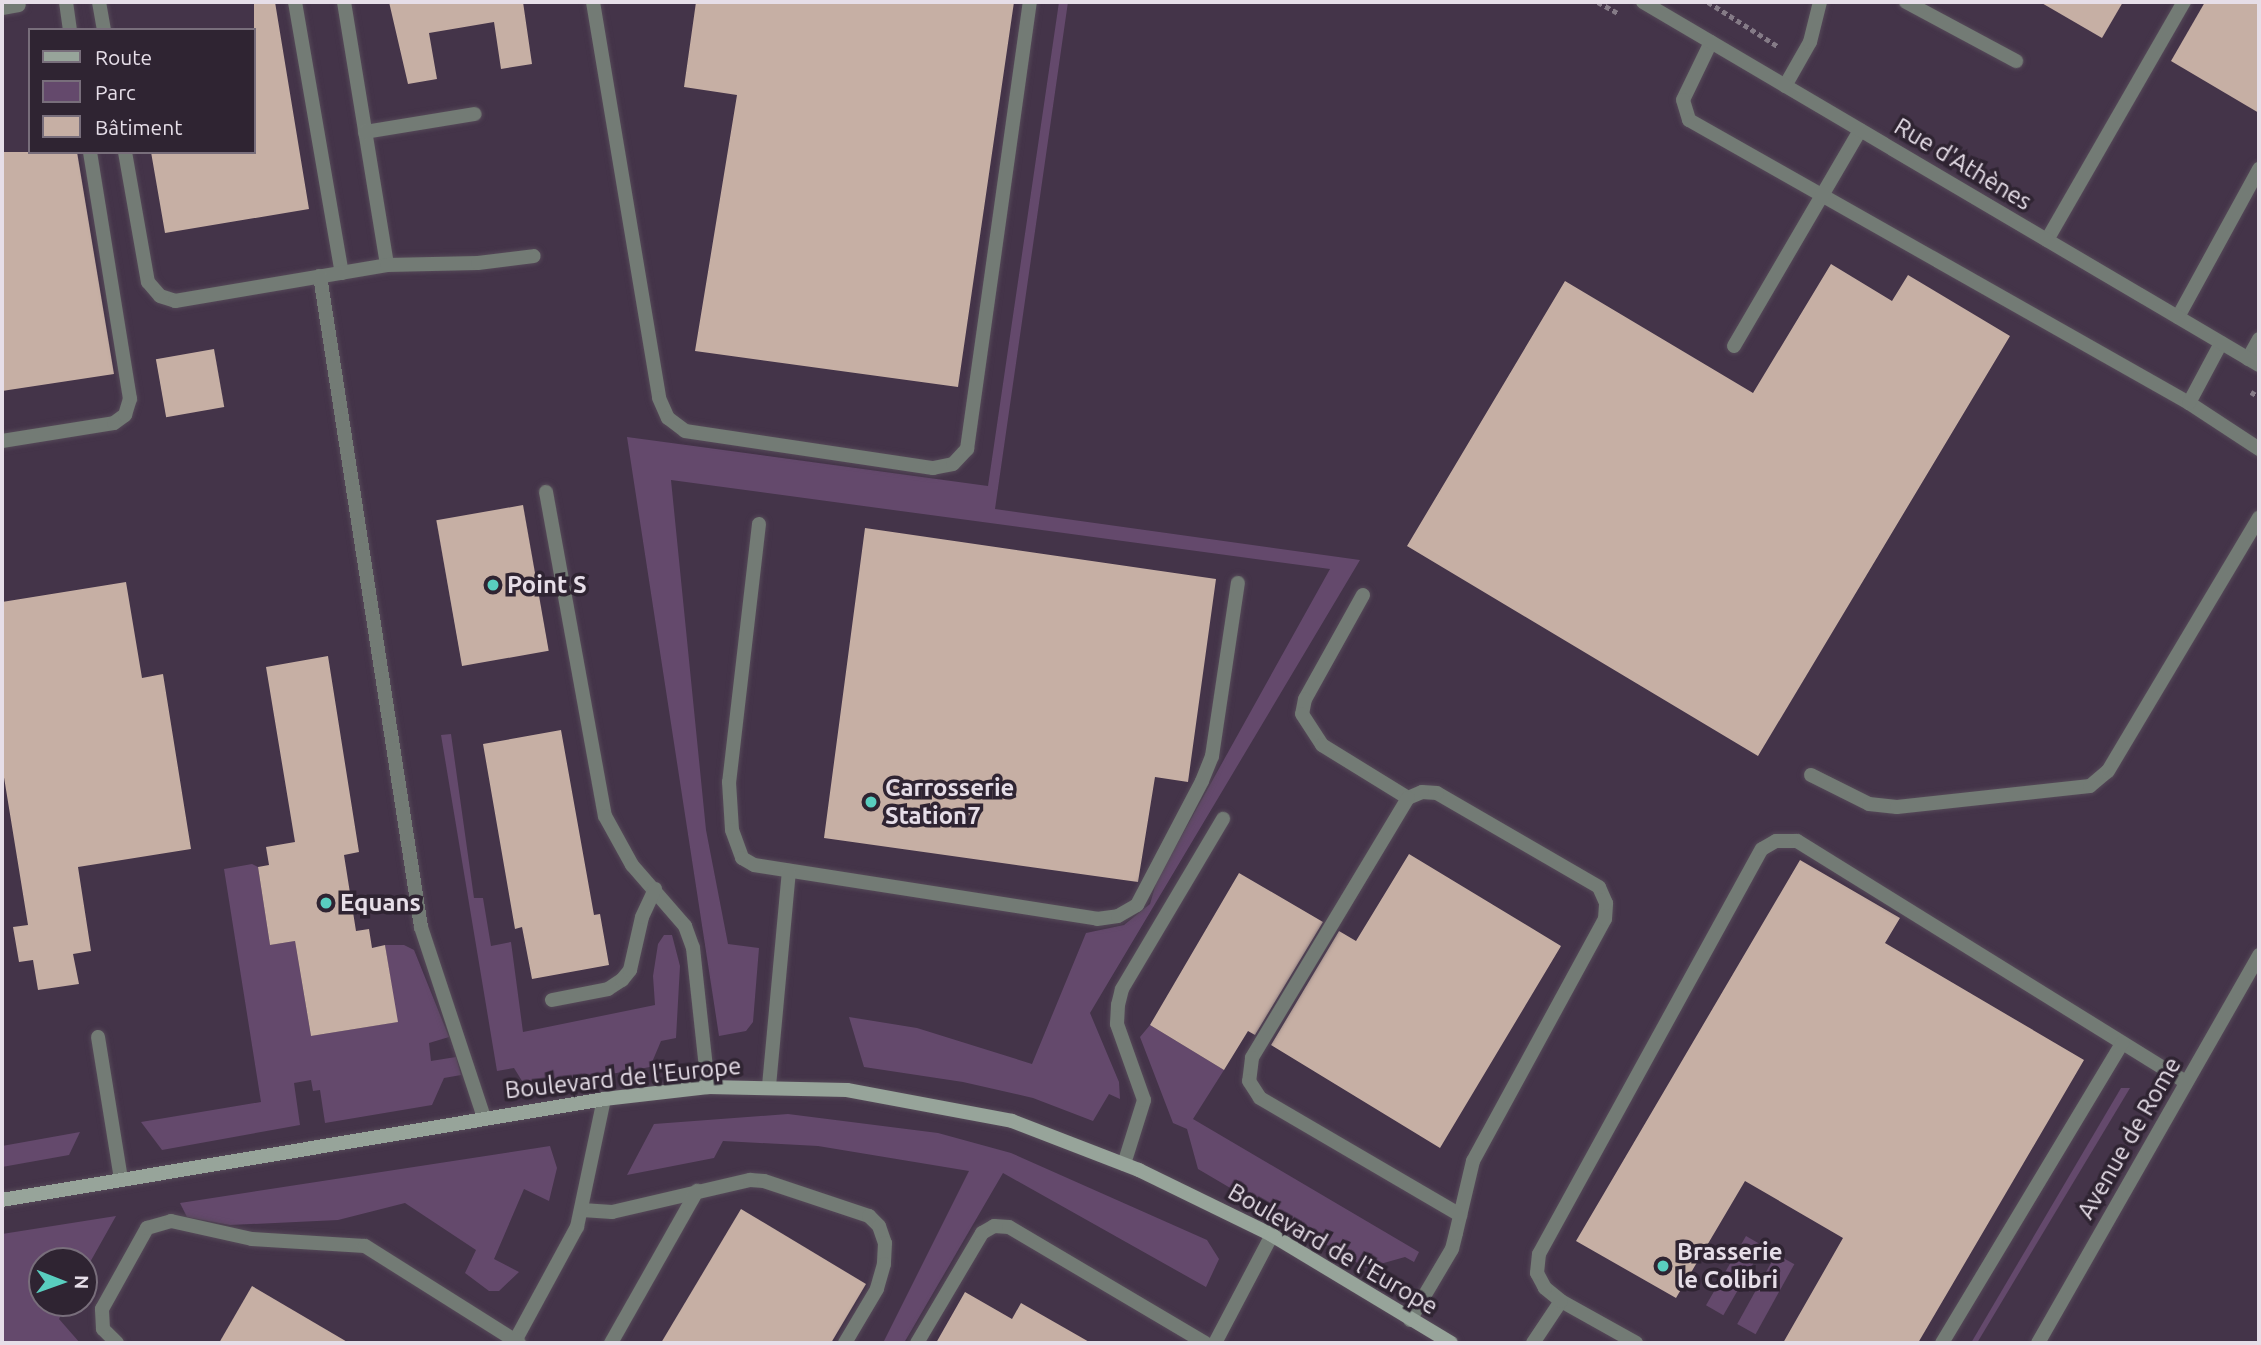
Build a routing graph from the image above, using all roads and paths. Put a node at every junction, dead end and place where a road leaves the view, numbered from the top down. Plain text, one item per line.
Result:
1 (66, 2) edge
2 (99, 2) edge
3 (295, 2) edge
4 (344, 2) edge
5 (593, 2) edge
6 (1030, 2) edge
7 (1643, 2) edge
8 (1820, 2) edge
9 (1906, 2) edge
10 (2184, 2) edge
11 (19, 5) dead end
12 (2, 8) edge
13 (70, 28) edge
14 (104, 28) edge
15 (1711, 42) junction
16 (2016, 61) dead end
17 (1785, 86) junction
18 (475, 114) dead end
19 (1860, 130) junction
20 (365, 132) junction
21 (90, 154) edge
22 (125, 154) edge
23 (2259, 169) edge
24 (1821, 195) junction
25 (2047, 240) junction
26 (534, 256) dead end
27 (387, 265) junction
28 (342, 272) junction
29 (320, 276) junction
30 (2178, 317) junction
31 (2259, 340) edge
32 (2221, 343) junction
33 (1734, 346) dead end
34 (2253, 362) edge
35 (2189, 403) junction
36 (2, 441) edge
37 (2259, 449) edge
38 (546, 492) dead end
39 (2259, 518) edge
40 (759, 524) dead end
41 (1238, 583) dead end
42 (1363, 596) dead end
43 (1811, 775) dead end
44 (1408, 798) junction
45 (1223, 819) dead end
46 (789, 871) junction
47 (655, 889) junction
48 (2259, 955) edge
49 (552, 1000) dead end
50 (98, 1037) dead end
51 (2122, 1043) junction
52 (2186, 1082) junction
53 (769, 1086) junction
54 (708, 1087) junction
55 (604, 1099) junction
56 (484, 1117) junction
57 (1125, 1164) junction
58 (121, 1179) junction
59 (697, 1191) junction
60 (2, 1200) edge
61 (582, 1210) junction
62 (1460, 1215) junction
63 (1272, 1235) junction
64 (1561, 1301) junction
65 (1410, 1320) junction
66 (517, 1342) edge
67 (117, 1343) edge
68 (611, 1343) edge
69 (845, 1343) edge
70 (917, 1343) edge
71 (1205, 1343) edge
72 (1214, 1343) edge
73 (1451, 1343) edge
74 (1533, 1343) edge
75 (1636, 1343) edge
76 (1942, 1343) edge
77 (2038, 1343) edge

1 - 13 street
2 - 14 street
3 - 28 street
4 - 20 street
5 - 6 street
7 - 15 street, Rue d'Athènes
8 - 17 street
9 - 16 street
10 - 25 street
11 - 12 street
15 - 17 street, Rue d'Athènes
15 - 24 street
17 - 19 street, Rue d'Athènes
18 - 20 street
19 - 24 street
19 - 25 street, Rue d'Athènes
20 - 27 street
21 - 36 street
22 - 29 street
23 - 30 street
24 - 33 street
24 - 35 street
25 - 30 street, Rue d'Athènes
26 - 27 street
27 - 28 street
28 - 29 street
29 - 56 street
30 - 32 street, Rue d'Athènes
31 - 34 street
32 - 34 street, Rue d'Athènes
32 - 35 street
35 - 37 street
38 - 47 street
39 - 43 street
40 - 46 street
41 - 46 street
42 - 44 street
44 - 62 street
44 - 62 street
45 - 57 street
46 - 53 street
47 - 49 street
47 - 54 street
48 - 52 street, Avenue de Rome
50 - 58 street
51 - 52 street
51 - 64 street
51 - 76 street
52 - 77 street, Avenue de Rome
53 - 54 street, Boulevard de l'Europe
53 - 57 street, Boulevard de l'Europe
54 - 55 street, Boulevard de l'Europe
55 - 56 street, Boulevard de l'Europe
55 - 61 street
56 - 58 street, Boulevard de l'Europe
57 - 63 street, Boulevard de l'Europe
58 - 60 street, Boulevard de l'Europe
59 - 61 street
59 - 68 street
59 - 69 street
61 - 66 street
62 - 65 street
63 - 65 street, Boulevard de l'Europe
63 - 72 street
64 - 74 street
64 - 75 street
65 - 73 street, Boulevard de l'Europe
66 - 67 street
70 - 71 street

